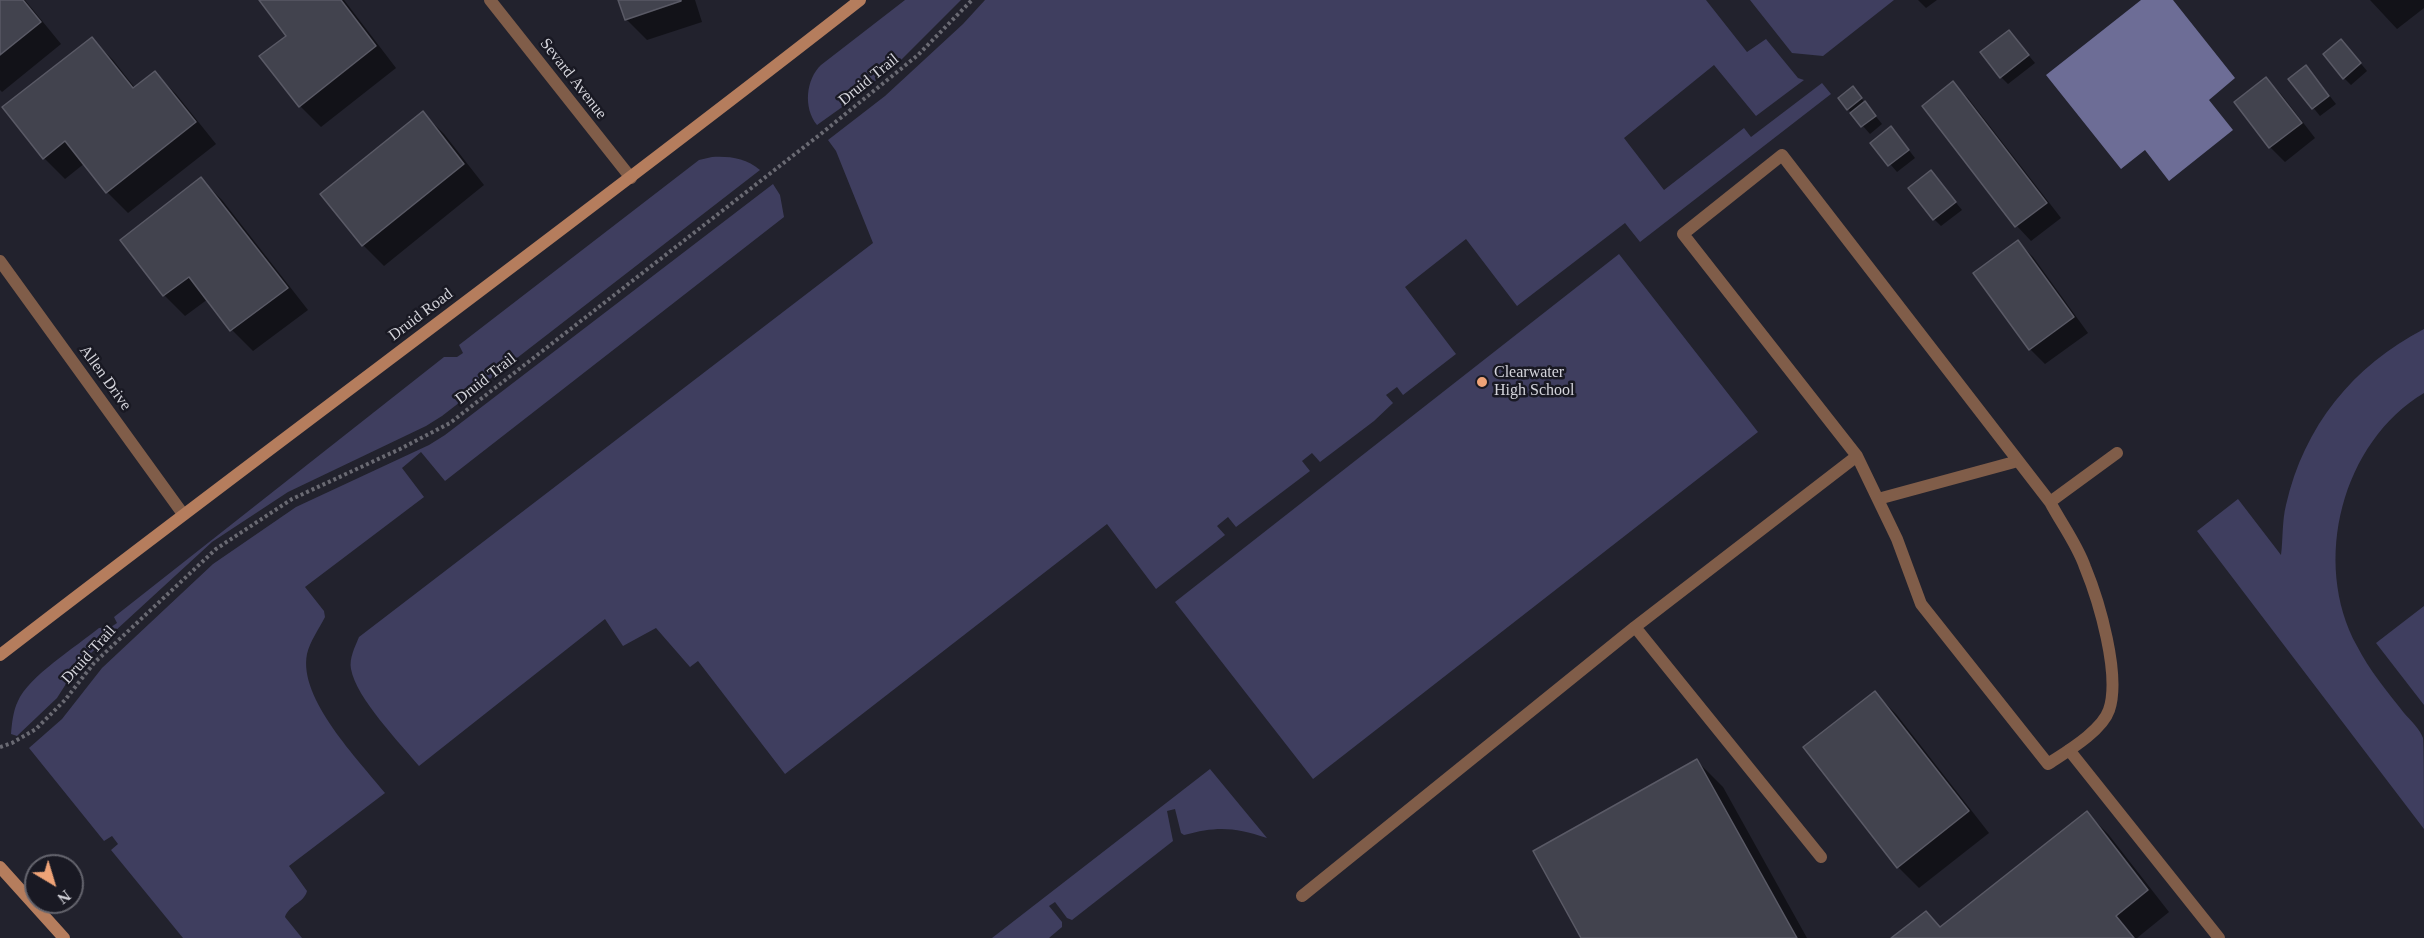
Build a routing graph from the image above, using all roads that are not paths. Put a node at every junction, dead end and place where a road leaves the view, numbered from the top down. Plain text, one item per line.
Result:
1 (490, 0) edge
2 (860, 0) edge
3 (631, 178) junction
4 (0, 261) edge
5 (2117, 453) dead end
6 (1857, 456) junction
7 (2018, 461) junction
8 (1878, 500) junction
9 (2050, 502) junction
10 (183, 514) junction
11 (1635, 627) junction
12 (0, 655) edge
13 (2070, 750) junction
14 (1821, 857) dead end
15 (0, 867) edge
16 (1302, 896) dead end
17 (63, 938) edge
18 (2218, 938) edge

1 - 3 street, Sevard Avenue
2 - 3 street, Druid Road
3 - 10 street, Druid Road
4 - 10 street, Allen Drive
5 - 9 street
6 - 7 street
6 - 8 street
6 - 11 street
7 - 8 street
7 - 9 street
8 - 13 street
9 - 13 street
10 - 12 street, Druid Road
11 - 14 street
11 - 16 street
13 - 18 street
15 - 17 street

